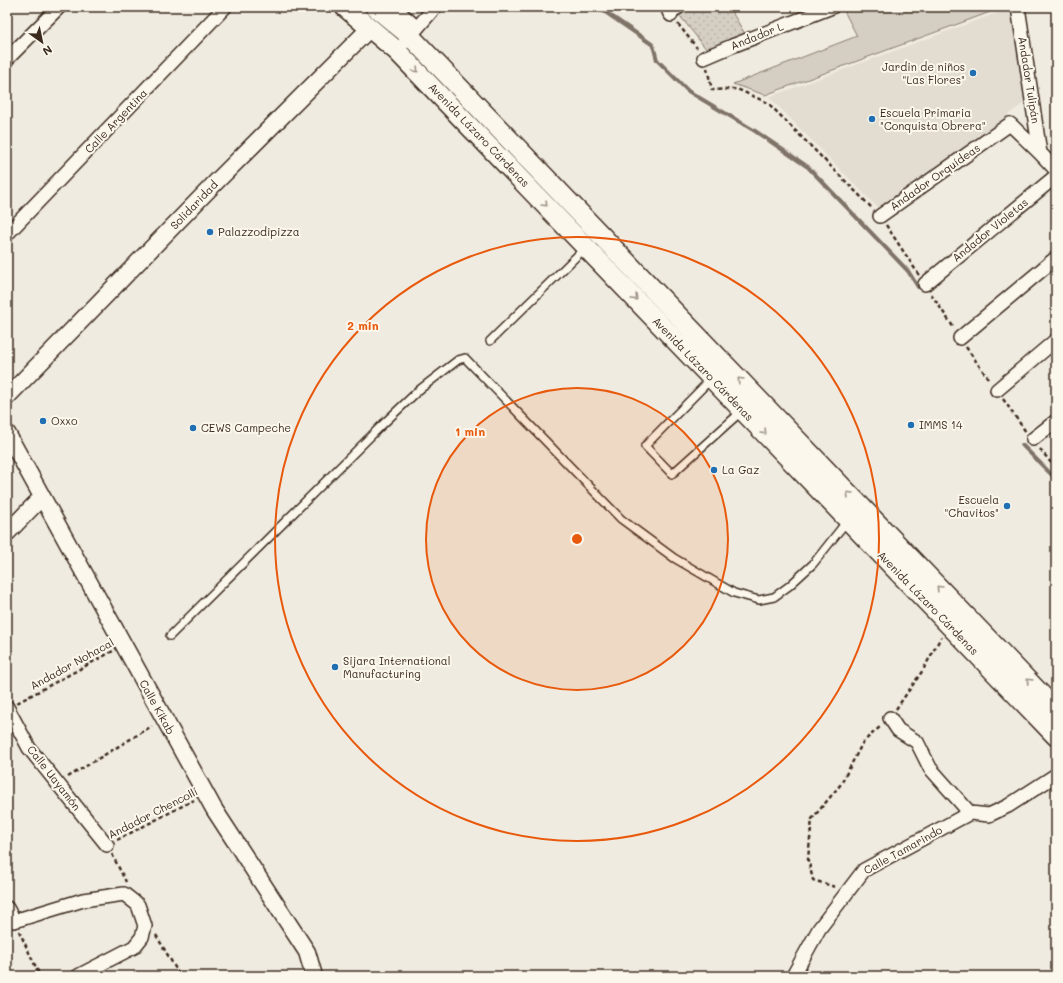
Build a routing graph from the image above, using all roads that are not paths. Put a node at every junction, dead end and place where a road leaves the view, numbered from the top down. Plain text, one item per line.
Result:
1 (59, 7) edge
2 (225, 7) edge
3 (345, 7) edge
4 (435, 7) edge
5 (832, 7) edge
6 (1018, 7) edge
7 (384, 9) edge
8 (804, 12) edge
9 (370, 28) junction
10 (413, 32) junction
11 (397, 51) junction
12 (704, 58) road end
13 (7, 59) edge
14 (1040, 153) junction
15 (1056, 170) edge
16 (1056, 176) edge
17 (880, 216) road end
18 (7, 234) edge
19 (586, 247) junction
20 (1056, 258) edge
21 (925, 284) road end
22 (960, 338) road end
23 (1056, 340) edge
24 (490, 341) dead end
25 (712, 378) junction
26 (997, 390) dead end
27 (7, 396) edge
28 (743, 410) junction
29 (1056, 421) edge
30 (7, 433) edge
31 (1036, 443) road end
32 (812, 455) junction
33 (799, 468) junction
34 (42, 497) junction
35 (848, 519) junction
36 (7, 533) edge
37 (879, 538) junction
38 (170, 636) dead end
39 (7, 708) edge
40 (1056, 710) edge
41 (890, 718) road end
42 (1056, 736) edge
43 (1056, 775) edge
44 (970, 813) junction
45 (107, 845) road end
46 (7, 908) edge
47 (78, 976) edge
48 (314, 976) edge
49 (793, 976) edge

1 - 13 street
2 - 18 street, Calle Argentina
3 - 9 main road, Avenida Lázaro Cárdenas
4 - 10 street
5 - 8 street, Andador L
6 - 14 street, Andador Tulipán
7 - 9 street, Solidaridad
7 - 10 main road, Avenida Lázaro Cárdenas
8 - 12 street, Andador L
9 - 11 main road, Avenida Lázaro Cárdenas
9 - 27 street, Solidaridad
10 - 11 street
32 -> 10 main road, Avenida Lázaro Cárdenas
11 -> 19 main road, Avenida Lázaro Cárdenas
14 - 15 street
14 - 17 street, Andador Orquídeas
16 - 21 street, Andador Violetas
19 - 24 lane
19 -> 25 main road, Avenida Lázaro Cárdenas
20 - 22 street
23 - 26 street
25 - 28 main road, Avenida Lázaro Cárdenas
25 - 28 lane
28 -> 33 main road, Avenida Lázaro Cárdenas
29 - 31 street
30 - 34 street, Calle Kikab
32 - 33 street
37 -> 32 main road, Avenida Lázaro Cárdenas
33 - 35 main road, Avenida Lázaro Cárdenas
34 - 36 street
34 - 48 street, Calle Kikab
35 - 37 main road, Avenida Lázaro Cárdenas
35 - 38 lane
40 -> 37 main road, Avenida Lázaro Cárdenas
37 - 42 main road, Avenida Lázaro Cárdenas
39 - 45 street, Calle Uayamón
41 - 44 street
43 - 44 street
44 - 49 street, Calle Tamarindo
46 - 47 street

